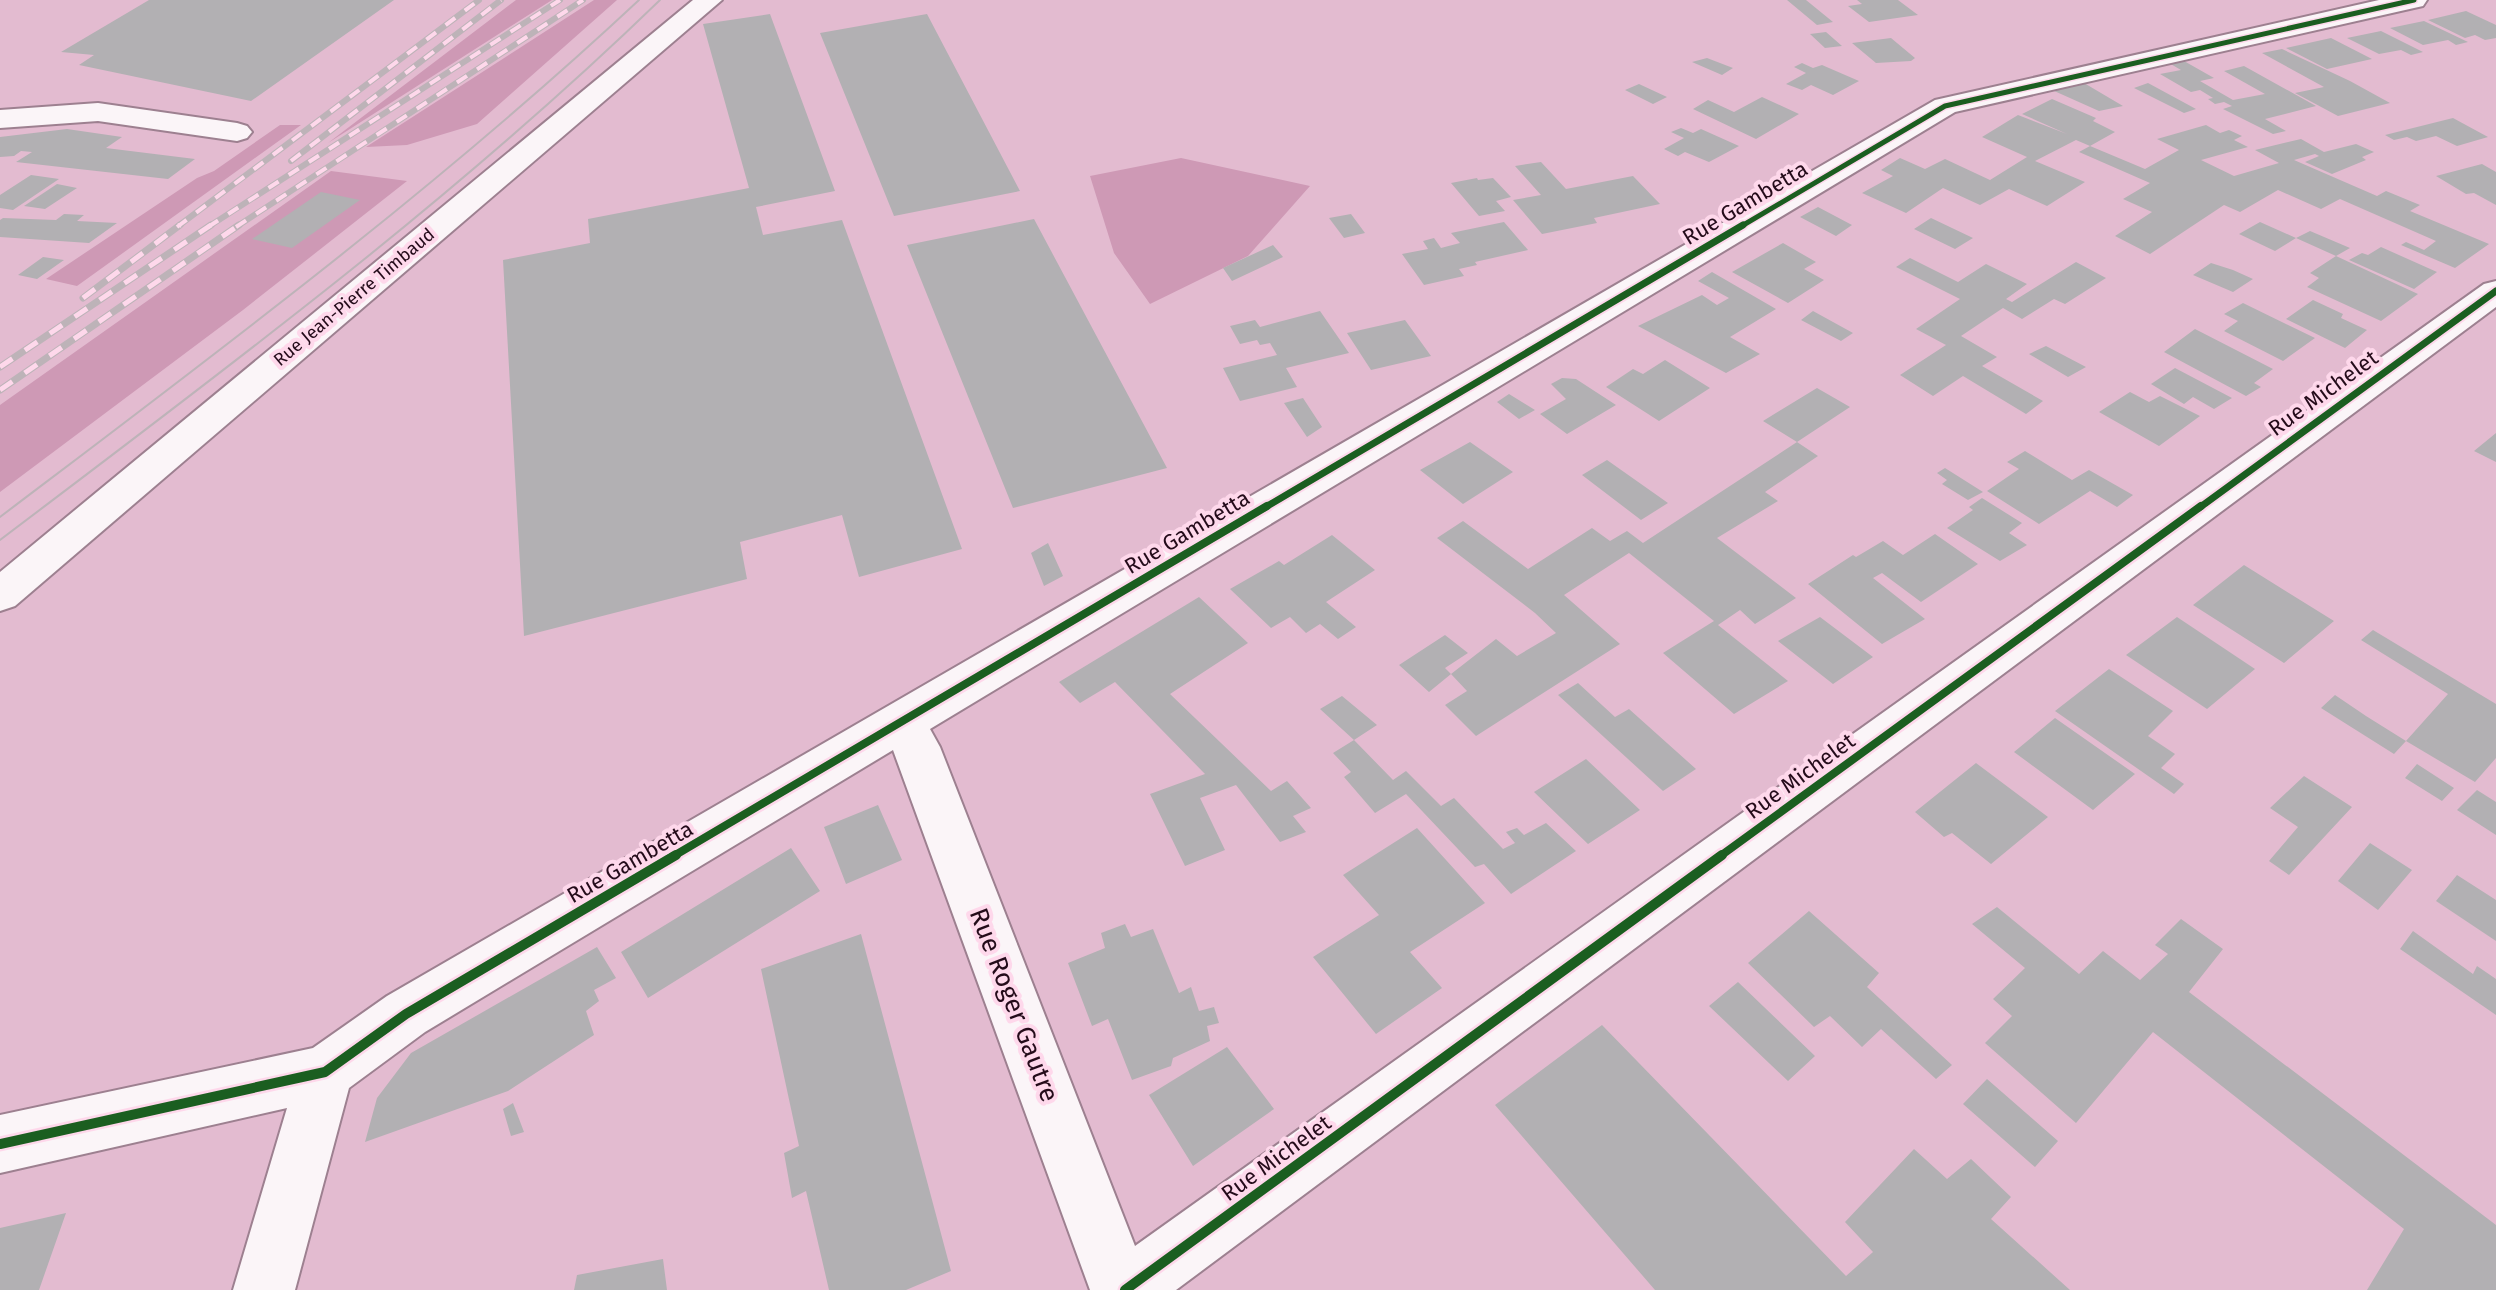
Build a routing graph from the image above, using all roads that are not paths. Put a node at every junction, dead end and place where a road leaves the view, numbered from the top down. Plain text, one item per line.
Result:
1 (709, 0) edge
2 (2414, 0) edge
3 (0, 119) edge
4 (237, 132) dead end
5 (2496, 291) edge
6 (0, 595) edge
7 (900, 724) junction
8 (325, 1072) junction
9 (0, 1144) edge
10 (264, 1290) edge
11 (1123, 1290) edge

1 - 6 street, Rue Jean-Pierre Timbaud
2 - 7 street, Rue Gambetta
3 - 4 street
5 - 11 street, Rue Michelet
7 - 8 street, Rue Gambetta
7 - 11 street, Rue Roger Gautre
8 - 9 street, Rue Gambetta
8 - 10 street

